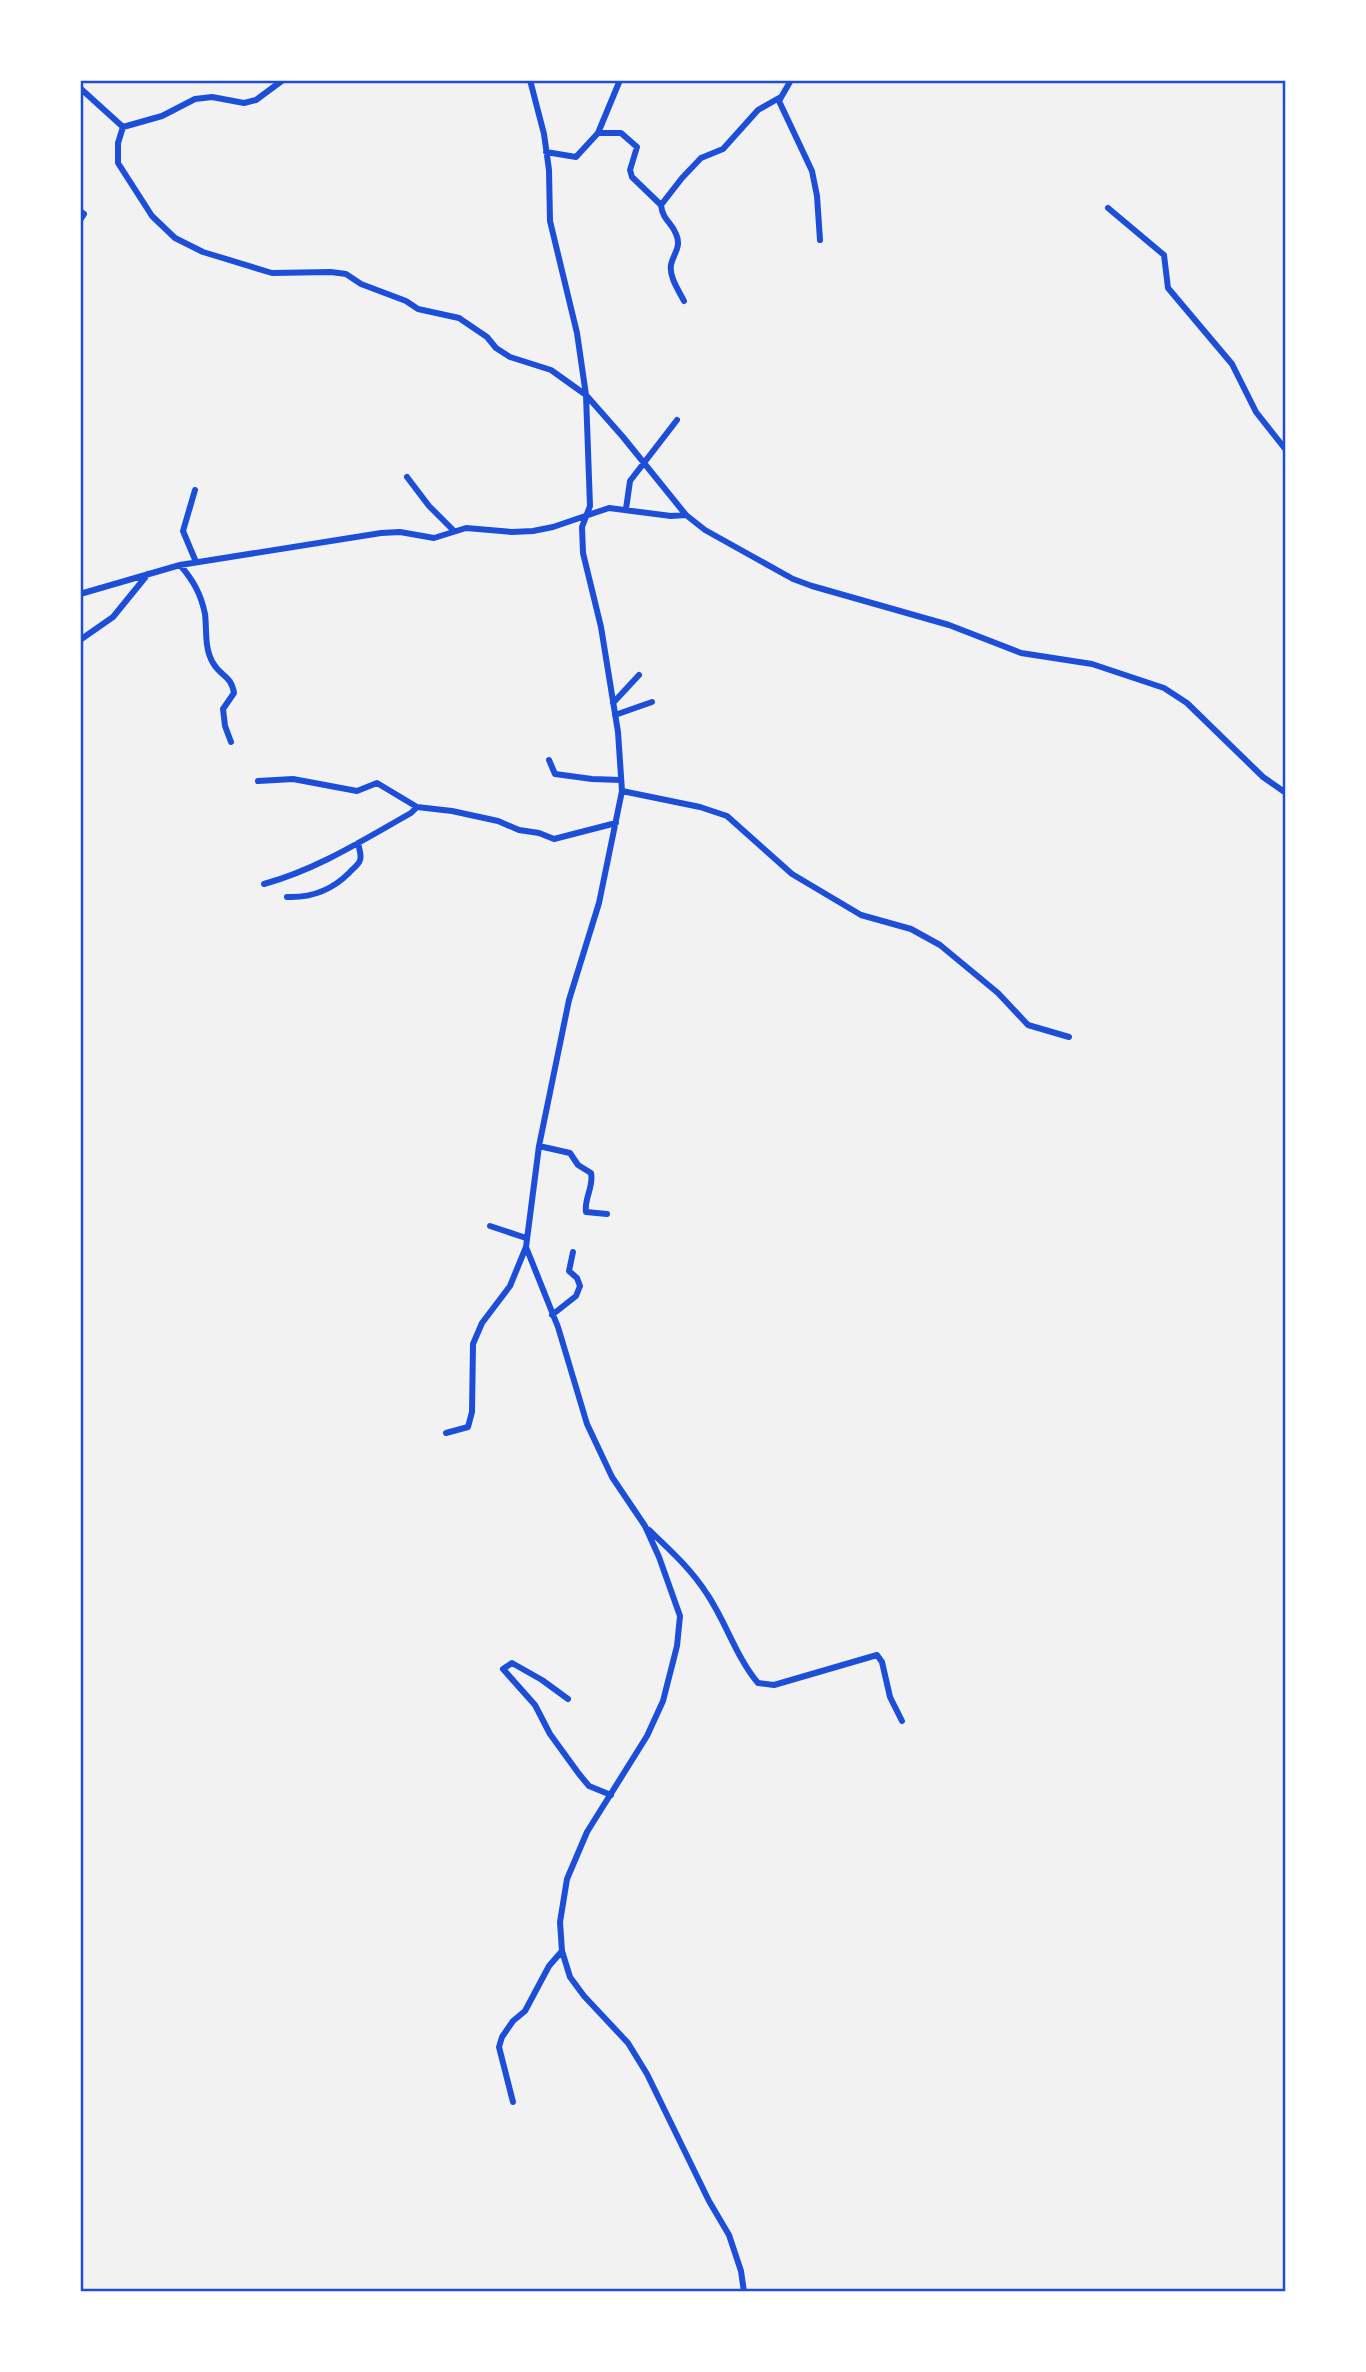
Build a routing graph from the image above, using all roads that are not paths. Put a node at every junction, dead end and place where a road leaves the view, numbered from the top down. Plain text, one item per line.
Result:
1 (283, 80) edge
2 (530, 80) edge
3 (620, 80) edge
4 (791, 80) edge
5 (80, 88) edge
6 (779, 98) junction
7 (123, 127) junction
8 (598, 133) junction
9 (546, 152) junction
10 (662, 205) junction
11 (1108, 208) dead end
12 (80, 211) edge
13 (80, 220) edge
14 (820, 240) dead end
15 (684, 302) dead end
16 (586, 396) junction
17 (677, 420) dead end
18 (1286, 450) edge
19 (642, 462) junction
20 (407, 477) dead end
21 (195, 490) dead end
22 (626, 509) junction
23 (588, 515) junction
24 (686, 515) junction
25 (454, 531) junction
26 (196, 562) junction
27 (180, 565) junction
28 (149, 572) junction
29 (80, 594) edge
30 (80, 640) edge
31 (639, 675) dead end
32 (652, 702) dead end
33 (613, 703) junction
34 (615, 715) junction
35 (231, 743) dead end
36 (549, 760) dead end
37 (621, 780) junction
38 (258, 781) dead end
39 (622, 791) junction
40 (1286, 793) edge
41 (417, 807) junction
42 (616, 823) junction
43 (358, 844) junction
44 (264, 884) dead end
45 (288, 897) dead end
46 (1069, 1037) dead end
47 (539, 1146) junction
48 (607, 1214) dead end
49 (490, 1226) dead end
50 (526, 1238) junction
51 (526, 1247) junction
52 (573, 1252) dead end
53 (552, 1315) junction
54 (446, 1433) dead end
55 (645, 1526) junction
56 (568, 1699) dead end
57 (902, 1721) dead end
58 (611, 1794) junction
59 (562, 1951) junction
60 (513, 2102) dead end
61 (744, 2291) edge

1 - 7 street
2 - 9 street
3 - 8 street
4 - 6 street
5 - 7 street
6 - 10 street
6 - 14 street
7 - 16 street
8 - 9 street
8 - 10 street
9 - 16 street
10 - 15 street
11 - 18 street
12 - 13 street
16 - 19 street
16 - 23 street
17 - 19 street
19 - 22 street
19 - 24 street
20 - 25 street
21 - 26 street
22 - 23 street
22 - 24 street
23 - 25 street
23 - 33 street
24 - 40 street
25 - 26 street
26 - 27 street
27 - 28 street
27 - 35 street
28 - 29 street
28 - 30 street
31 - 33 street
32 - 34 street
33 - 34 street
34 - 37 street
36 - 37 street
37 - 39 street
38 - 41 street
39 - 42 street
39 - 46 street
41 - 42 street
41 - 43 street
42 - 47 street
43 - 44 street
43 - 45 street
47 - 48 street
47 - 50 street
49 - 50 street
50 - 51 street
51 - 53 street
51 - 54 street
52 - 53 street
53 - 55 street
55 - 57 street
55 - 58 street
56 - 58 street
58 - 59 street
59 - 60 street
59 - 61 street

